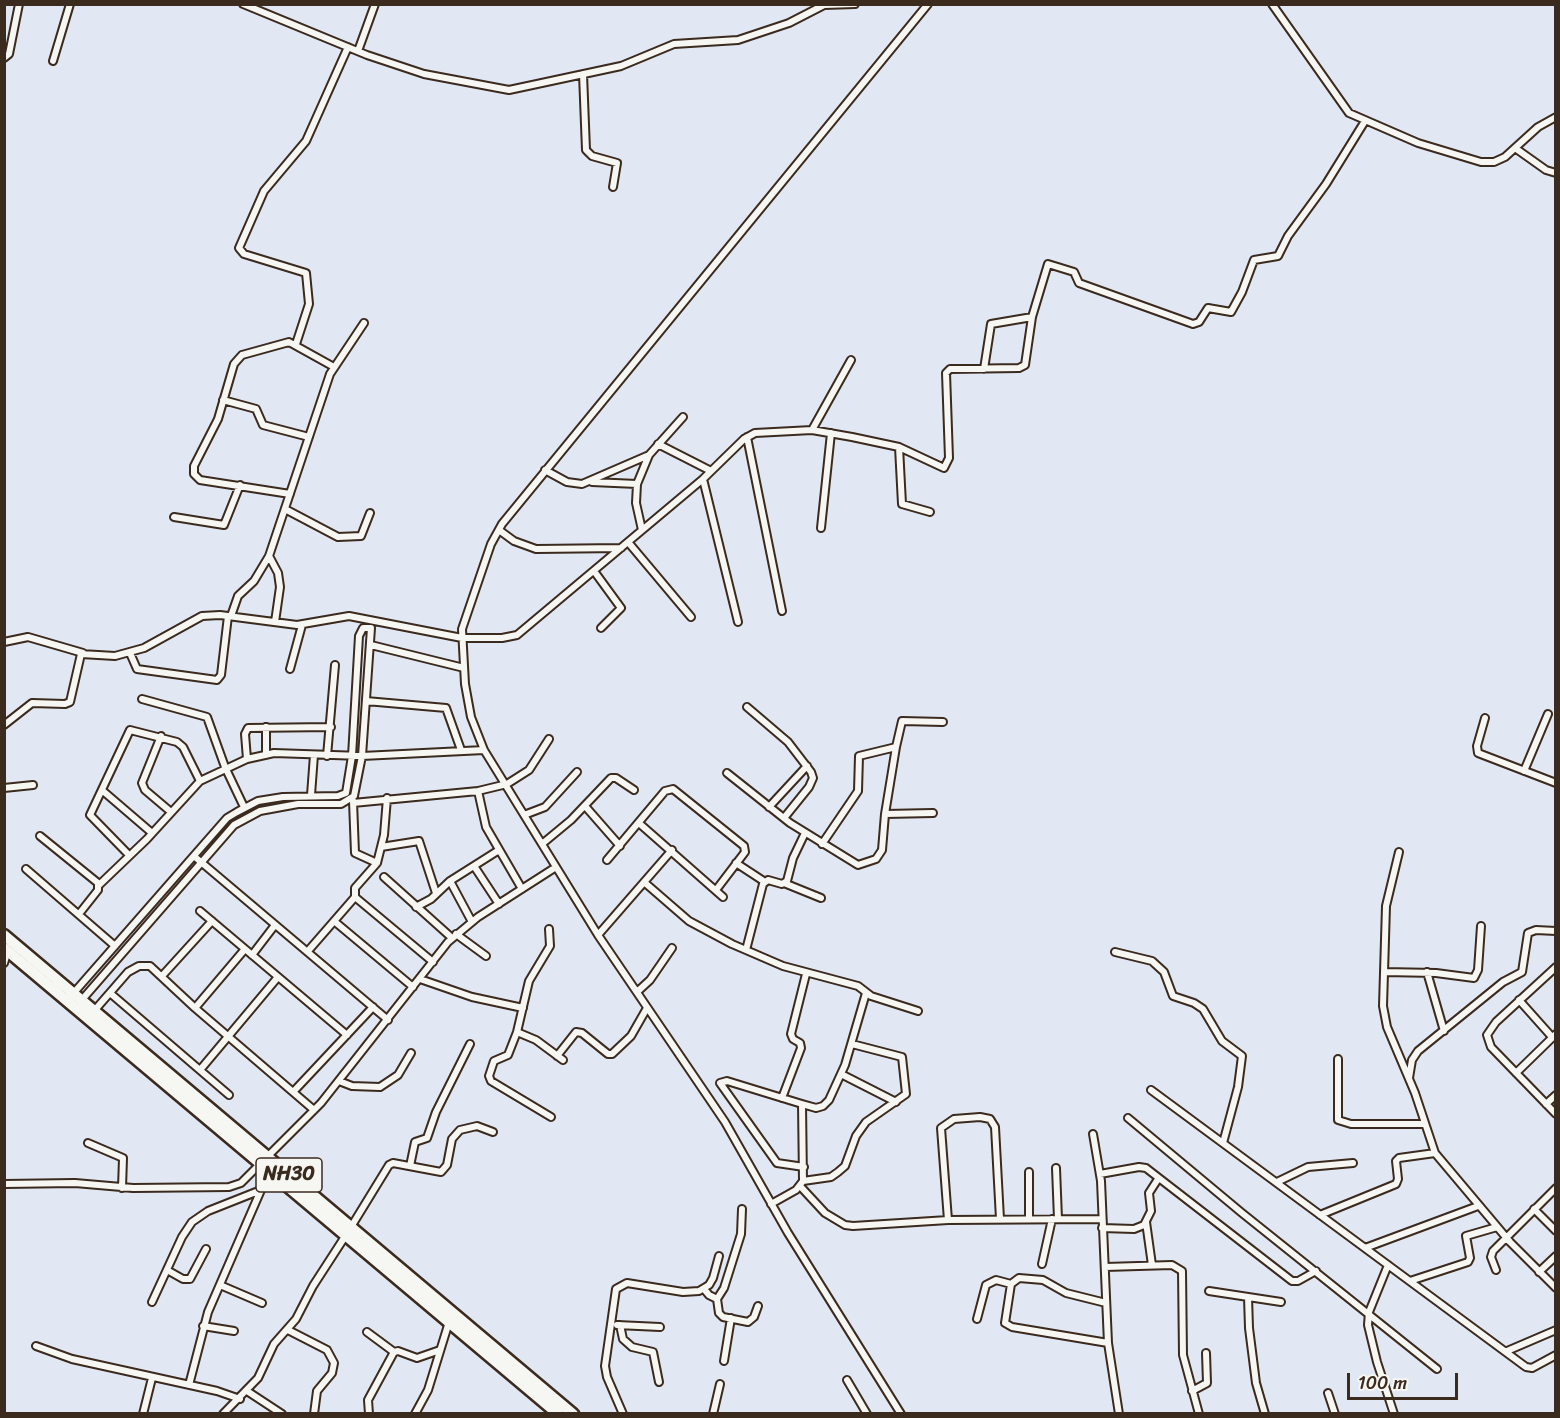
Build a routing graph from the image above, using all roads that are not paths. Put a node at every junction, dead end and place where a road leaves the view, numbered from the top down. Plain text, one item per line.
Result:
1 (19, 4) edge
2 (70, 4) edge
3 (243, 4) edge
4 (375, 4) edge
5 (855, 4) edge
6 (928, 4) edge
7 (1272, 4) edge
8 (258, 7) edge
9 (348, 47) junction
10 (358, 51) junction
11 (4, 58) edge
12 (53, 62) dead end
13 (583, 74) junction
14 (1556, 117) edge
15 (1365, 121) junction
16 (1515, 148) junction
17 (1556, 172) edge
18 (613, 187) dead end
19 (1032, 317) junction
20 (364, 323) dead end
21 (296, 344) junction
22 (850, 360) dead end
23 (334, 367) junction
24 (984, 369) junction
25 (223, 400) junction
26 (683, 417) dead end
27 (812, 430) junction
28 (831, 433) junction
29 (747, 436) junction
30 (309, 437) junction
31 (658, 444) junction
32 (899, 447) junction
33 (649, 455) junction
34 (545, 470) junction
35 (711, 471) junction
36 (703, 479) junction
37 (589, 482) junction
38 (637, 484) junction
39 (240, 485) junction
40 (290, 494) junction
41 (285, 509) junction
42 (930, 512) dead end
43 (370, 513) dead end
44 (174, 517) dead end
45 (820, 528) dead end
46 (499, 530) junction
47 (642, 530) junction
48 (628, 542) junction
49 (621, 548) junction
50 (269, 556) junction
51 (594, 571) junction
52 (782, 611) dead end
53 (230, 616) junction
54 (691, 617) dead end
55 (275, 622) junction
56 (738, 622) dead end
57 (302, 625) junction
58 (601, 628) dead end
59 (462, 638) junction
60 (4, 642) edge
61 (371, 645) junction
62 (83, 653) junction
63 (130, 653) junction
64 (335, 665) dead end
65 (464, 668) junction
66 (290, 669) dead end
67 (142, 699) dead end
68 (366, 702) junction
69 (747, 707) dead end
70 (1548, 714) dead end
71 (1485, 718) dead end
72 (943, 722) dead end
73 (4, 725) edge
74 (266, 727) junction
75 (331, 727) junction
76 (161, 736) junction
77 (549, 740) dead end
78 (896, 747) junction
79 (461, 750) junction
80 (484, 750) junction
81 (266, 754) junction
82 (314, 755) junction
83 (327, 756) junction
84 (352, 756) junction
85 (362, 756) junction
86 (247, 759) junction
87 (807, 766) junction
88 (225, 767) junction
89 (1524, 771) junction
90 (577, 772) dead end
91 (727, 773) dead end
92 (200, 781) junction
93 (1556, 783) edge
94 (507, 784) junction
95 (33, 785) dead end
96 (4, 788) edge
97 (348, 789) junction
98 (634, 790) dead end
99 (103, 791) junction
100 (478, 791) junction
101 (311, 795) junction
102 (387, 798) junction
103 (353, 800) junction
104 (585, 806) junction
105 (244, 807) junction
106 (769, 807) junction
107 (171, 812) junction
108 (933, 813) dead end
109 (885, 814) junction
110 (524, 815) junction
111 (784, 818) junction
112 (640, 824) junction
113 (152, 833) junction
114 (805, 833) junction
115 (40, 836) dead end
116 (542, 844) junction
117 (822, 844) junction
118 (620, 846) junction
119 (381, 847) junction
120 (499, 850) junction
121 (672, 850) junction
122 (1399, 852) dead end
123 (129, 855) junction
124 (195, 857) junction
125 (607, 860) dead end
126 (377, 863) junction
127 (736, 863) junction
128 (203, 864) junction
129 (474, 866) junction
130 (556, 867) junction
131 (26, 869) dead end
132 (384, 877) dead end
133 (450, 881) junction
134 (644, 882) junction
135 (765, 882) junction
136 (784, 884) junction
137 (99, 885) junction
138 (522, 889) junction
139 (716, 890) junction
140 (436, 893) junction
141 (355, 897) junction
142 (723, 897) dead end
143 (821, 897) dead end
144 (499, 904) junction
145 (416, 907) junction
146 (200, 911) dead end
147 (79, 914) junction
148 (212, 921) junction
149 (334, 921) junction
150 (472, 922) junction
151 (275, 926) junction
152 (1480, 926) dead end
153 (549, 929) dead end
154 (1556, 931) edge
155 (4, 935) edge
156 (598, 935) junction
157 (454, 936) junction
158 (115, 946) junction
159 (672, 948) dead end
160 (6, 949) edge
161 (245, 949) junction
162 (746, 950) junction
163 (308, 951) junction
164 (1115, 952) dead end
165 (252, 955) junction
166 (486, 956) dead end
167 (433, 962) junction
168 (4, 963) edge
169 (1556, 967) edge
170 (1384, 972) junction
171 (1426, 972) junction
172 (806, 974) junction
173 (162, 976) junction
174 (278, 977) junction
175 (420, 979) junction
176 (413, 987) junction
177 (637, 992) junction
178 (110, 993) junction
179 (866, 993) junction
180 (1519, 1000) junction
181 (74, 1001) junction
182 (373, 1007) junction
183 (195, 1008) junction
184 (523, 1008) junction
185 (647, 1008) junction
186 (94, 1011) junction
187 (918, 1011) dead end
188 (388, 1020) junction
189 (1444, 1030) junction
190 (517, 1032) junction
191 (347, 1035) junction
192 (228, 1036) junction
193 (1554, 1036) edge
194 (470, 1044) dead end
195 (852, 1044) junction
196 (411, 1053) dead end
197 (1338, 1059) dead end
198 (200, 1070) junction
199 (1516, 1073) junction
200 (841, 1074) junction
201 (1409, 1079) junction
202 (339, 1081) junction
203 (1151, 1090) dead end
204 (294, 1091) junction
205 (229, 1095) dead end
206 (1556, 1095) edge
207 (782, 1098) junction
208 (896, 1102) junction
209 (802, 1104) junction
210 (1546, 1104) junction
211 (314, 1110) junction
212 (1556, 1114) edge
213 (552, 1117) dead end
214 (1128, 1118) dead end
215 (1424, 1124) junction
216 (493, 1132) dead end
217 (1094, 1134) dead end
218 (88, 1143) dead end
219 (1223, 1143) junction
220 (1435, 1154) junction
221 (265, 1161) junction
222 (1353, 1163) dead end
223 (411, 1166) junction
224 (804, 1167) junction
225 (1056, 1168) dead end
226 (1029, 1172) dead end
227 (272, 1173) junction
228 (1100, 1174) junction
229 (1158, 1179) junction
230 (1276, 1182) junction
231 (4, 1184) edge
232 (801, 1184) junction
233 (122, 1188) junction
234 (1556, 1188) edge
235 (261, 1190) junction
236 (771, 1204) junction
237 (1478, 1206) junction
238 (742, 1209) dead end
239 (1534, 1209) junction
240 (1320, 1215) junction
241 (1029, 1218) junction
242 (1000, 1219) junction
243 (1055, 1219) junction
244 (1101, 1219) junction
245 (948, 1220) junction
246 (1146, 1222) junction
247 (1497, 1227) junction
248 (1102, 1228) junction
249 (349, 1231) junction
250 (1556, 1231) edge
251 (1507, 1238) junction
252 (1365, 1248) junction
253 (206, 1249) dead end
254 (719, 1256) dead end
255 (1556, 1256) edge
256 (1042, 1264) dead end
257 (1152, 1265) junction
258 (1388, 1265) junction
259 (1105, 1266) junction
260 (167, 1270) junction
261 (1496, 1270) dead end
262 (1316, 1271) junction
263 (1539, 1272) junction
264 (1410, 1281) junction
265 (1011, 1284) junction
266 (220, 1285) junction
267 (1556, 1288) edge
268 (704, 1289) junction
269 (1209, 1292) dead end
270 (1248, 1297) junction
271 (717, 1299) junction
272 (152, 1302) dead end
273 (1281, 1302) dead end
274 (262, 1303) dead end
275 (1107, 1303) junction
276 (758, 1306) dead end
277 (1369, 1312) junction
278 (731, 1318) junction
279 (977, 1318) dead end
280 (449, 1322) junction
281 (620, 1325) junction
282 (203, 1326) junction
283 (611, 1326) junction
284 (660, 1327) dead end
285 (288, 1330) junction
286 (1556, 1330) edge
287 (234, 1331) dead end
288 (368, 1332) dead end
289 (1108, 1343) junction
290 (36, 1346) dead end
291 (440, 1350) junction
292 (1507, 1351) junction
293 (394, 1352) junction
294 (1206, 1353) dead end
295 (1556, 1356) edge
296 (724, 1361) dead end
297 (1437, 1369) dead end
298 (152, 1378) junction
299 (847, 1380) dead end
300 (659, 1382) dead end
301 (720, 1384) dead end
302 (189, 1385) junction
303 (247, 1391) junction
304 (1192, 1391) junction
305 (1328, 1393) dead end
306 (240, 1398) junction
307 (900, 1412) edge
308 (143, 1413) edge
309 (223, 1413) edge
310 (282, 1413) edge
311 (314, 1413) edge
312 (369, 1413) edge
313 (415, 1413) edge
314 (558, 1413) edge
315 (573, 1413) edge
316 (623, 1413) edge
317 (713, 1413) edge
318 (867, 1413) edge
319 (891, 1413) edge
320 (1119, 1413) edge
321 (1199, 1413) edge
322 (1265, 1413) edge
323 (1335, 1413) edge
324 (1394, 1413) edge

1 - 11 street
2 - 12 street
3 - 8 street
4 - 10 street
5 - 13 street
6 - 34 street
7 - 15 street
8 - 9 street
9 - 10 street
9 - 21 street
10 - 13 street
13 - 18 street
14 - 16 street
15 - 16 street
15 - 19 street
16 - 17 street
19 - 24 street
19 - 24 street
20 - 23 street
21 - 23 street
21 - 25 street
22 - 27 street
23 - 30 street
24 - 32 street
25 - 30 street
25 - 39 street
26 - 31 street
27 - 28 street
27 - 29 street
28 - 32 street
28 - 45 street
29 - 35 street
29 - 52 street
30 - 40 street
31 - 33 street
31 - 35 street
32 - 42 street
33 - 37 street
33 - 38 street
34 - 37 street
34 - 46 street
35 - 36 street
36 - 47 street
36 - 56 street
37 - 38 street
38 - 47 street
39 - 40 street
39 - 44 street
40 - 41 street
41 - 43 street
41 - 50 street
46 - 49 street
46 - 59 street
47 - 48 street
48 - 49 street
48 - 54 street
49 - 51 street
50 - 53 street
50 - 55 street
51 - 58 street
51 - 59 street
53 - 55 street
53 - 63 street
53 - 63 street
55 - 57 street
57 - 59 street
57 - 66 street
59 - 65 street
60 - 62 street
61 - 65 street
61 - 68 street
61 - 84 street
62 - 63 street
62 - 73 street
64 - 75 street
65 - 80 street
67 - 88 street
68 - 79 street
68 - 85 street
69 - 87 street
70 - 89 street
71 - 89 street
72 - 78 street
74 - 75 street
74 - 81 street
74 - 86 street
75 - 83 street
76 - 92 street
76 - 99 street
76 - 107 street
77 - 94 street
78 - 109 street
78 - 117 street
79 - 80 street
79 - 85 street
80 - 94 street
81 - 82 street
81 - 86 street
82 - 83 street
82 - 101 street
83 - 84 street
84 - 85 street
84 - 97 street
85 - 103 street
86 - 88 street
87 - 106 street
87 - 111 street
88 - 92 street
88 - 105 street
89 - 93 street
90 - 110 street
91 - 106 street
92 - 107 street
94 - 100 street
94 - 110 street
95 - 96 street
97 - 101 street
97 - 103 street
98 - 104 street
99 - 113 street
99 - 123 street
100 - 102 street
100 - 120 street
101 - 105 street
102 - 103 street
102 - 119 street
103 - 126 street
103 - 128 street
104 - 116 street
104 - 118 street
105 - 124 street
106 - 111 street
107 - 113 street
108 - 109 street
109 - 117 street
110 - 116 street
111 - 114 street
112 - 118 street
112 - 121 street
112 - 127 street
113 - 123 street
114 - 117 street
114 - 136 street
115 - 137 street
116 - 130 street
118 - 125 street
119 - 126 street
119 - 140 street
120 - 129 street
120 - 138 street
121 - 134 street
121 - 139 street
122 - 170 street
123 - 137 street
124 - 128 street
124 - 158 street
126 - 141 street
127 - 135 street
127 - 139 street
128 - 151 street
128 - 181 street
129 - 133 street
129 - 144 street
130 - 138 street
130 - 156 street
131 - 147 street
132 - 145 street
133 - 140 street
133 - 150 street
134 - 156 street
134 - 162 street
135 - 136 street
135 - 162 street
136 - 143 street
137 - 147 street
138 - 144 street
139 - 142 street
140 - 145 street
141 - 149 street
141 - 167 street
144 - 150 street
145 - 157 street
146 - 148 street
147 - 158 street
148 - 161 street
148 - 173 street
149 - 163 street
149 - 176 street
150 - 157 street
151 - 163 street
151 - 165 street
152 - 171 street
153 - 184 street
154 - 189 street
155 - 181 highway, NH30
156 - 177 street
157 - 166 street
157 - 167 street
158 - 181 street
159 - 177 street
160 - 168 street
160 - 181 highway, NH30
161 - 165 street
161 - 183 street
162 - 172 street
163 - 182 street
164 - 219 street
165 - 174 street
167 - 175 street
169 - 180 street
170 - 171 street
170 - 201 street
171 - 189 street
172 - 179 street
172 - 207 street
173 - 178 street
173 - 183 street
174 - 191 street
174 - 192 street
175 - 176 street
175 - 184 street
176 - 188 street
177 - 185 street
178 - 186 street
178 - 198 street
179 - 187 street
179 - 195 street
180 - 193 street
180 - 199 street
181 - 186 highway, NH30
181 - 221 highway, NH30
182 - 188 street
182 - 191 street
183 - 192 street
184 - 190 street
185 - 190 street
185 - 236 street
186 - 221 highway, NH30
188 - 202 street
189 - 201 street
190 - 213 street
191 - 204 street
192 - 198 street
192 - 204 street
193 - 199 street
194 - 223 street
195 - 200 street
195 - 208 street
196 - 202 street
197 - 215 street
198 - 205 street
199 - 210 street
200 - 208 street
200 - 209 street
201 - 215 street
202 - 211 street
203 - 219 street
204 - 211 street
206 - 210 street
207 - 209 street
207 - 224 street
208 - 232 street
209 - 224 street
210 - 212 street
211 - 221 street
214 - 262 street
215 - 220 street
216 - 223 street
217 - 228 street
218 - 233 street
219 - 230 street
220 - 237 street
220 - 240 street
221 - 227 highway, NH30
221 - 233 street
221 - 249 highway, NH30
222 - 230 street
223 - 249 street
224 - 232 street
225 - 243 street
226 - 241 street
227 - 235 street
227 - 249 highway, NH30
228 - 229 street
228 - 244 street
229 - 246 street
229 - 262 street
230 - 240 street
231 - 233 street
232 - 236 street
232 - 245 street
234 - 239 street
235 - 260 street
235 - 266 street
236 - 307 street
237 - 247 street
237 - 252 street
238 - 271 street
239 - 250 street
239 - 251 street
240 - 252 street
241 - 242 street
241 - 243 street
242 - 245 street
242 - 245 street
243 - 244 street
243 - 256 street
244 - 248 street
246 - 248 street
246 - 257 street
247 - 251 street
247 - 264 street
248 - 259 street
249 - 280 highway, NH30
249 - 285 street
249 - 315 highway, NH30
251 - 261 street
251 - 263 street
252 - 258 street
253 - 260 street
254 - 268 street
255 - 263 street
257 - 259 street
257 - 304 street
258 - 264 street
258 - 277 street
259 - 275 street
260 - 272 street
262 - 277 street
263 - 267 street
264 - 292 street
265 - 275 street
265 - 279 street
265 - 289 street
266 - 274 street
266 - 282 street
268 - 271 street
268 - 283 street
269 - 270 street
270 - 273 street
270 - 322 street
271 - 278 street
275 - 289 street
276 - 278 street
277 - 297 street
277 - 324 street
278 - 296 street
280 - 291 street
280 - 314 highway, NH30
281 - 283 street
281 - 284 street
281 - 300 street
282 - 287 street
282 - 302 street
283 - 316 street
285 - 303 street
285 - 311 street
286 - 292 street
288 - 293 street
289 - 320 street
290 - 298 street
291 - 293 street
291 - 313 street
292 - 295 street
293 - 312 street
294 - 304 street
298 - 302 street
298 - 308 street
299 - 318 street
301 - 317 street
302 - 306 street
303 - 306 street
303 - 310 street
304 - 321 street
305 - 323 street
306 - 309 street
307 - 319 street

